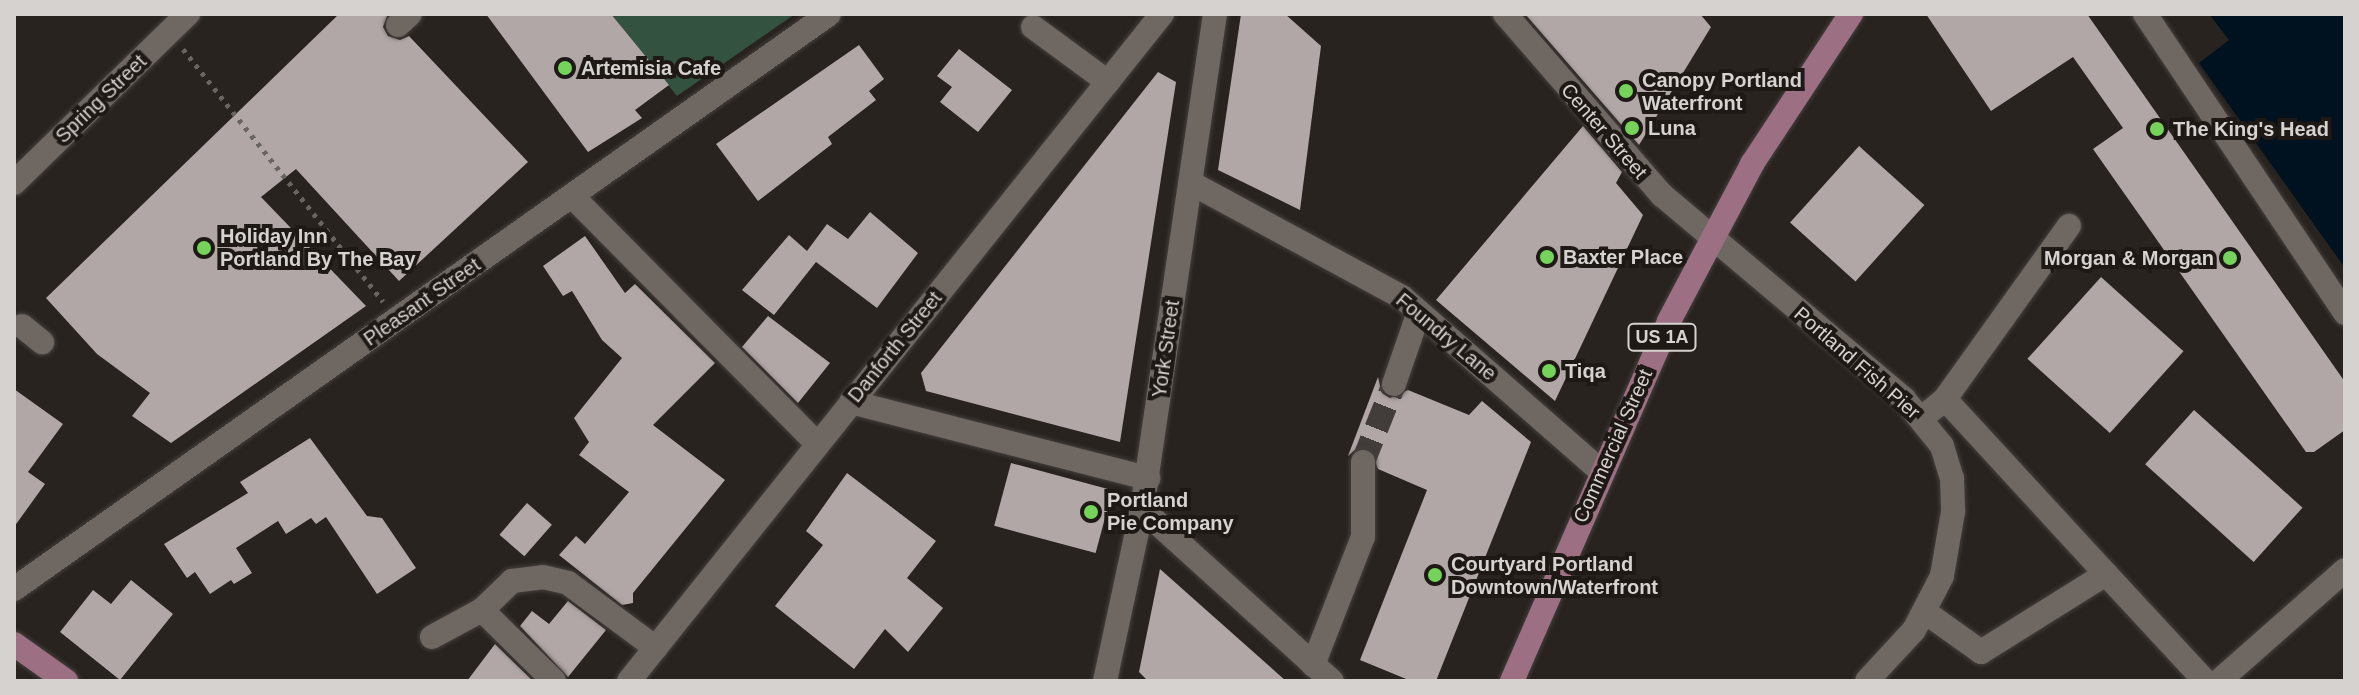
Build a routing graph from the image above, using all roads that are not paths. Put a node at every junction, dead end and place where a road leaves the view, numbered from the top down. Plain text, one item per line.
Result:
1 (188, 14) edge
2 (829, 14) edge
3 (1215, 14) edge
4 (1505, 14) edge
5 (1851, 14) edge
6 (2145, 14) edge
7 (1149, 19) edge
8 (164, 23) edge
9 (1033, 27) dead end
10 (1108, 82) junction
11 (14, 183) edge
12 (1191, 183) junction
13 (572, 196) junction
14 (2069, 226) dead end
15 (1711, 240) junction
16 (1419, 312) junction
17 (2345, 313) edge
18 (22, 326) dead end
19 (42, 342) dead end
20 (1394, 384) tunnel mouth
21 (1945, 399) junction
22 (851, 402) junction
23 (1923, 417) junction
24 (817, 444) junction
25 (1363, 462) tunnel mouth
26 (1601, 471) junction
27 (1148, 478) junction
28 (1142, 509) junction
29 (2345, 570) edge
30 (2106, 574) junction
31 (14, 589) edge
32 (482, 610) junction
33 (1925, 612) junction
34 (432, 637) dead end
35 (14, 644) edge
36 (656, 648) junction
37 (1313, 665) junction
38 (66, 681) edge
39 (554, 681) edge
40 (629, 681) edge
41 (1105, 681) edge
42 (1332, 681) edge
43 (1512, 681) edge
44 (1867, 681) edge
45 (2205, 681) edge
46 (2219, 681) edge

1 - 8 street, Spring Street
2 - 13 street, Pleasant Street
3 - 12 street, York Street
4 - 15 street, Center Street
5 - 15 main road, Commercial Street / US 1A
6 - 17 street
7 - 10 street, Danforth Street
8 - 11 street, Spring Street
9 - 10 street
10 - 22 street, Danforth Street
12 - 16 street, Foundry Lane
12 - 27 street, York Street
13 - 24 street
13 - 31 street, Pleasant Street
14 - 21 street
15 - 23 street, Portland Fish Pier
15 - 26 main road, Commercial Street / US 1A
16 - 20 street
16 - 26 street, Foundry Lane
18 - 19 street
21 - 23 street
21 - 30 street
22 - 24 street, Danforth Street
22 - 27 street
23 - 33 street, Portland Fish Pier
24 - 36 street, Danforth Street
25 - 37 street
26 - 43 main road, Commercial Street / US 1A
27 - 28 street, York Street
28 - 37 street
28 - 41 street, York Street
29 - 46 street
30 - 33 street
30 - 45 street
32 - 34 street
32 - 36 street
32 - 39 street
33 - 44 street, Portland Fish Pier
35 - 38 main road
36 - 40 street, Danforth Street
37 - 42 street

